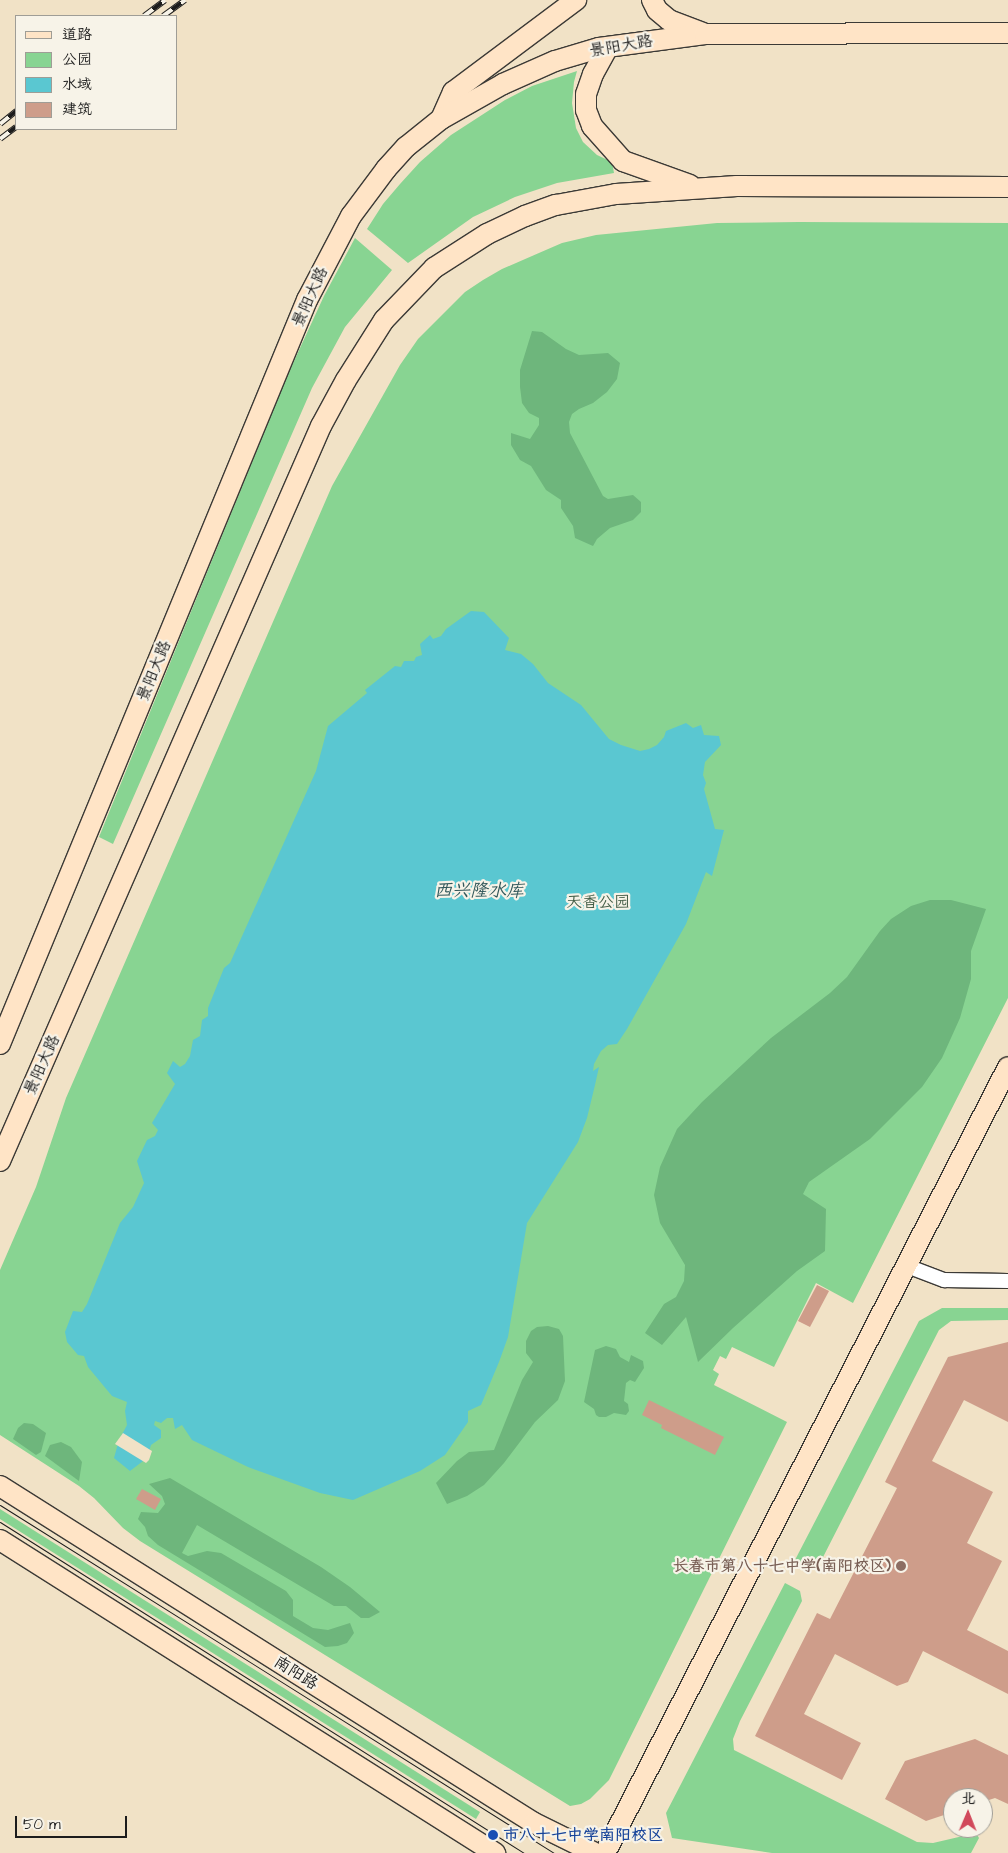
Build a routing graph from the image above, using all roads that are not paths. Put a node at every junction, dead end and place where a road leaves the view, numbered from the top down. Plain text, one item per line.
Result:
1 (576, 0) edge
2 (652, 0) edge
3 (1008, 33) edge
4 (705, 34) junction
5 (608, 46) junction
6 (441, 119) junction
7 (1008, 187) edge
8 (699, 189) junction
9 (0, 1044) edge
10 (1008, 1067) edge
11 (0, 1161) edge
12 (907, 1266) junction
13 (1008, 1281) edge
14 (0, 1486) edge
15 (0, 1540) edge
16 (495, 1853) edge
17 (595, 1853) edge
18 (605, 1853) edge

1 - 6 main road
2 - 4 main road
3 - 4 main road, 景阳大路
4 - 5 main road, 景阳大路
5 - 6 main road, 景阳大路
5 - 8 main road
6 - 9 main road, 景阳大路
7 - 8 main road, 景阳大路
8 - 11 main road, 景阳大路
10 - 12 main road
12 - 13 street
12 - 18 main road
14 - 17 main road, 南阳路
15 - 16 main road

